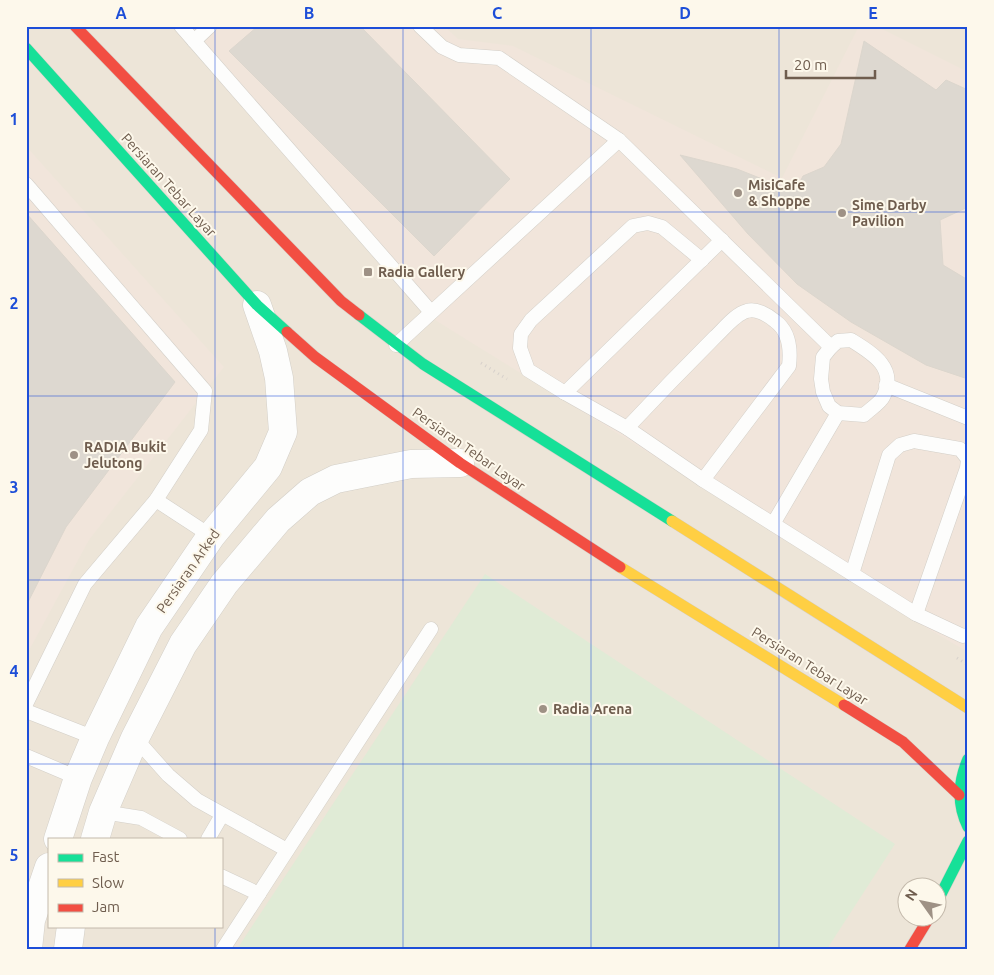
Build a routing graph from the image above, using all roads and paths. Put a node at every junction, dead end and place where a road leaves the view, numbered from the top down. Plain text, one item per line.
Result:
1 (75, 26) edge
2 (180, 26) edge
3 (210, 26) edge
4 (420, 26) edge
5 (194, 41) junction
6 (26, 48) edge
7 (620, 140) junction
8 (26, 184) edge
9 (722, 240) junction
10 (702, 260) junction
11 (257, 305) junction
12 (431, 312) junction
13 (396, 345) junction
14 (831, 346) junction
15 (886, 385) junction
16 (564, 393) junction
17 (838, 413) junction
18 (968, 418) edge
19 (628, 428) junction
20 (460, 463) junction
21 (703, 480) junction
22 (156, 500) junction
23 (773, 524) junction
24 (211, 536) junction
25 (852, 574) junction
26 (916, 614) junction
27 (431, 629) dead end
28 (968, 635) edge
29 (26, 704) edge
30 (968, 708) edge
31 (26, 710) edge
32 (95, 738) junction
33 (135, 738) junction
34 (26, 756) edge
35 (968, 759) edge
36 (78, 778) junction
37 (959, 795) junction
38 (103, 812) junction
39 (222, 815) junction
40 (968, 827) edge
41 (58, 838) edge
42 (95, 838) edge
43 (178, 838) edge
44 (209, 838) edge
45 (968, 841) edge
46 (287, 850) junction
47 (48, 870) edge
48 (222, 876) edge
49 (946, 884) edge
50 (258, 894) junction
51 (71, 928) edge
52 (923, 928) edge
53 (28, 949) edge
54 (68, 949) edge
55 (223, 949) edge
56 (910, 949) edge

1 - 13 main road
2 - 5 lane
3 - 5 lane
4 - 7 lane
5 - 12 lane
6 - 11 main road, Persiaran Tebar Layar
7 - 9 lane
7 - 12 lane
8 - 22 lane
9 - 10 lane
9 - 14 lane
10 - 16 lane
10 - 16 lane
11 - 20 main road, Persiaran Tebar Layar
11 - 24 street, Persiaran Arked
12 - 13 lane
13 - 30 main road
14 - 15 lane
14 - 17 lane
15 - 17 lane
15 - 18 lane
16 - 19 lane
17 - 23 lane
19 - 21 lane
19 - 21 lane
20 - 33 street
20 - 37 main road, Persiaran Tebar Layar
21 - 23 lane
22 - 24 lane
22 - 29 lane
23 - 25 lane
24 - 32 street, Persiaran Arked
25 - 26 lane
25 - 26 lane
26 - 28 lane
27 - 46 lane
31 - 32 lane
32 - 36 street, Persiaran Arked
33 - 38 street
33 - 39 lane
34 - 36 lane
35 - 37 main road
36 - 41 street, Persiaran Arked
37 - 40 main road
38 - 42 street
38 - 43 lane
39 - 44 lane
39 - 46 lane
45 - 49 main road
46 - 50 lane
47 - 53 street
48 - 50 lane
50 - 55 lane
51 - 54 street
52 - 56 main road

